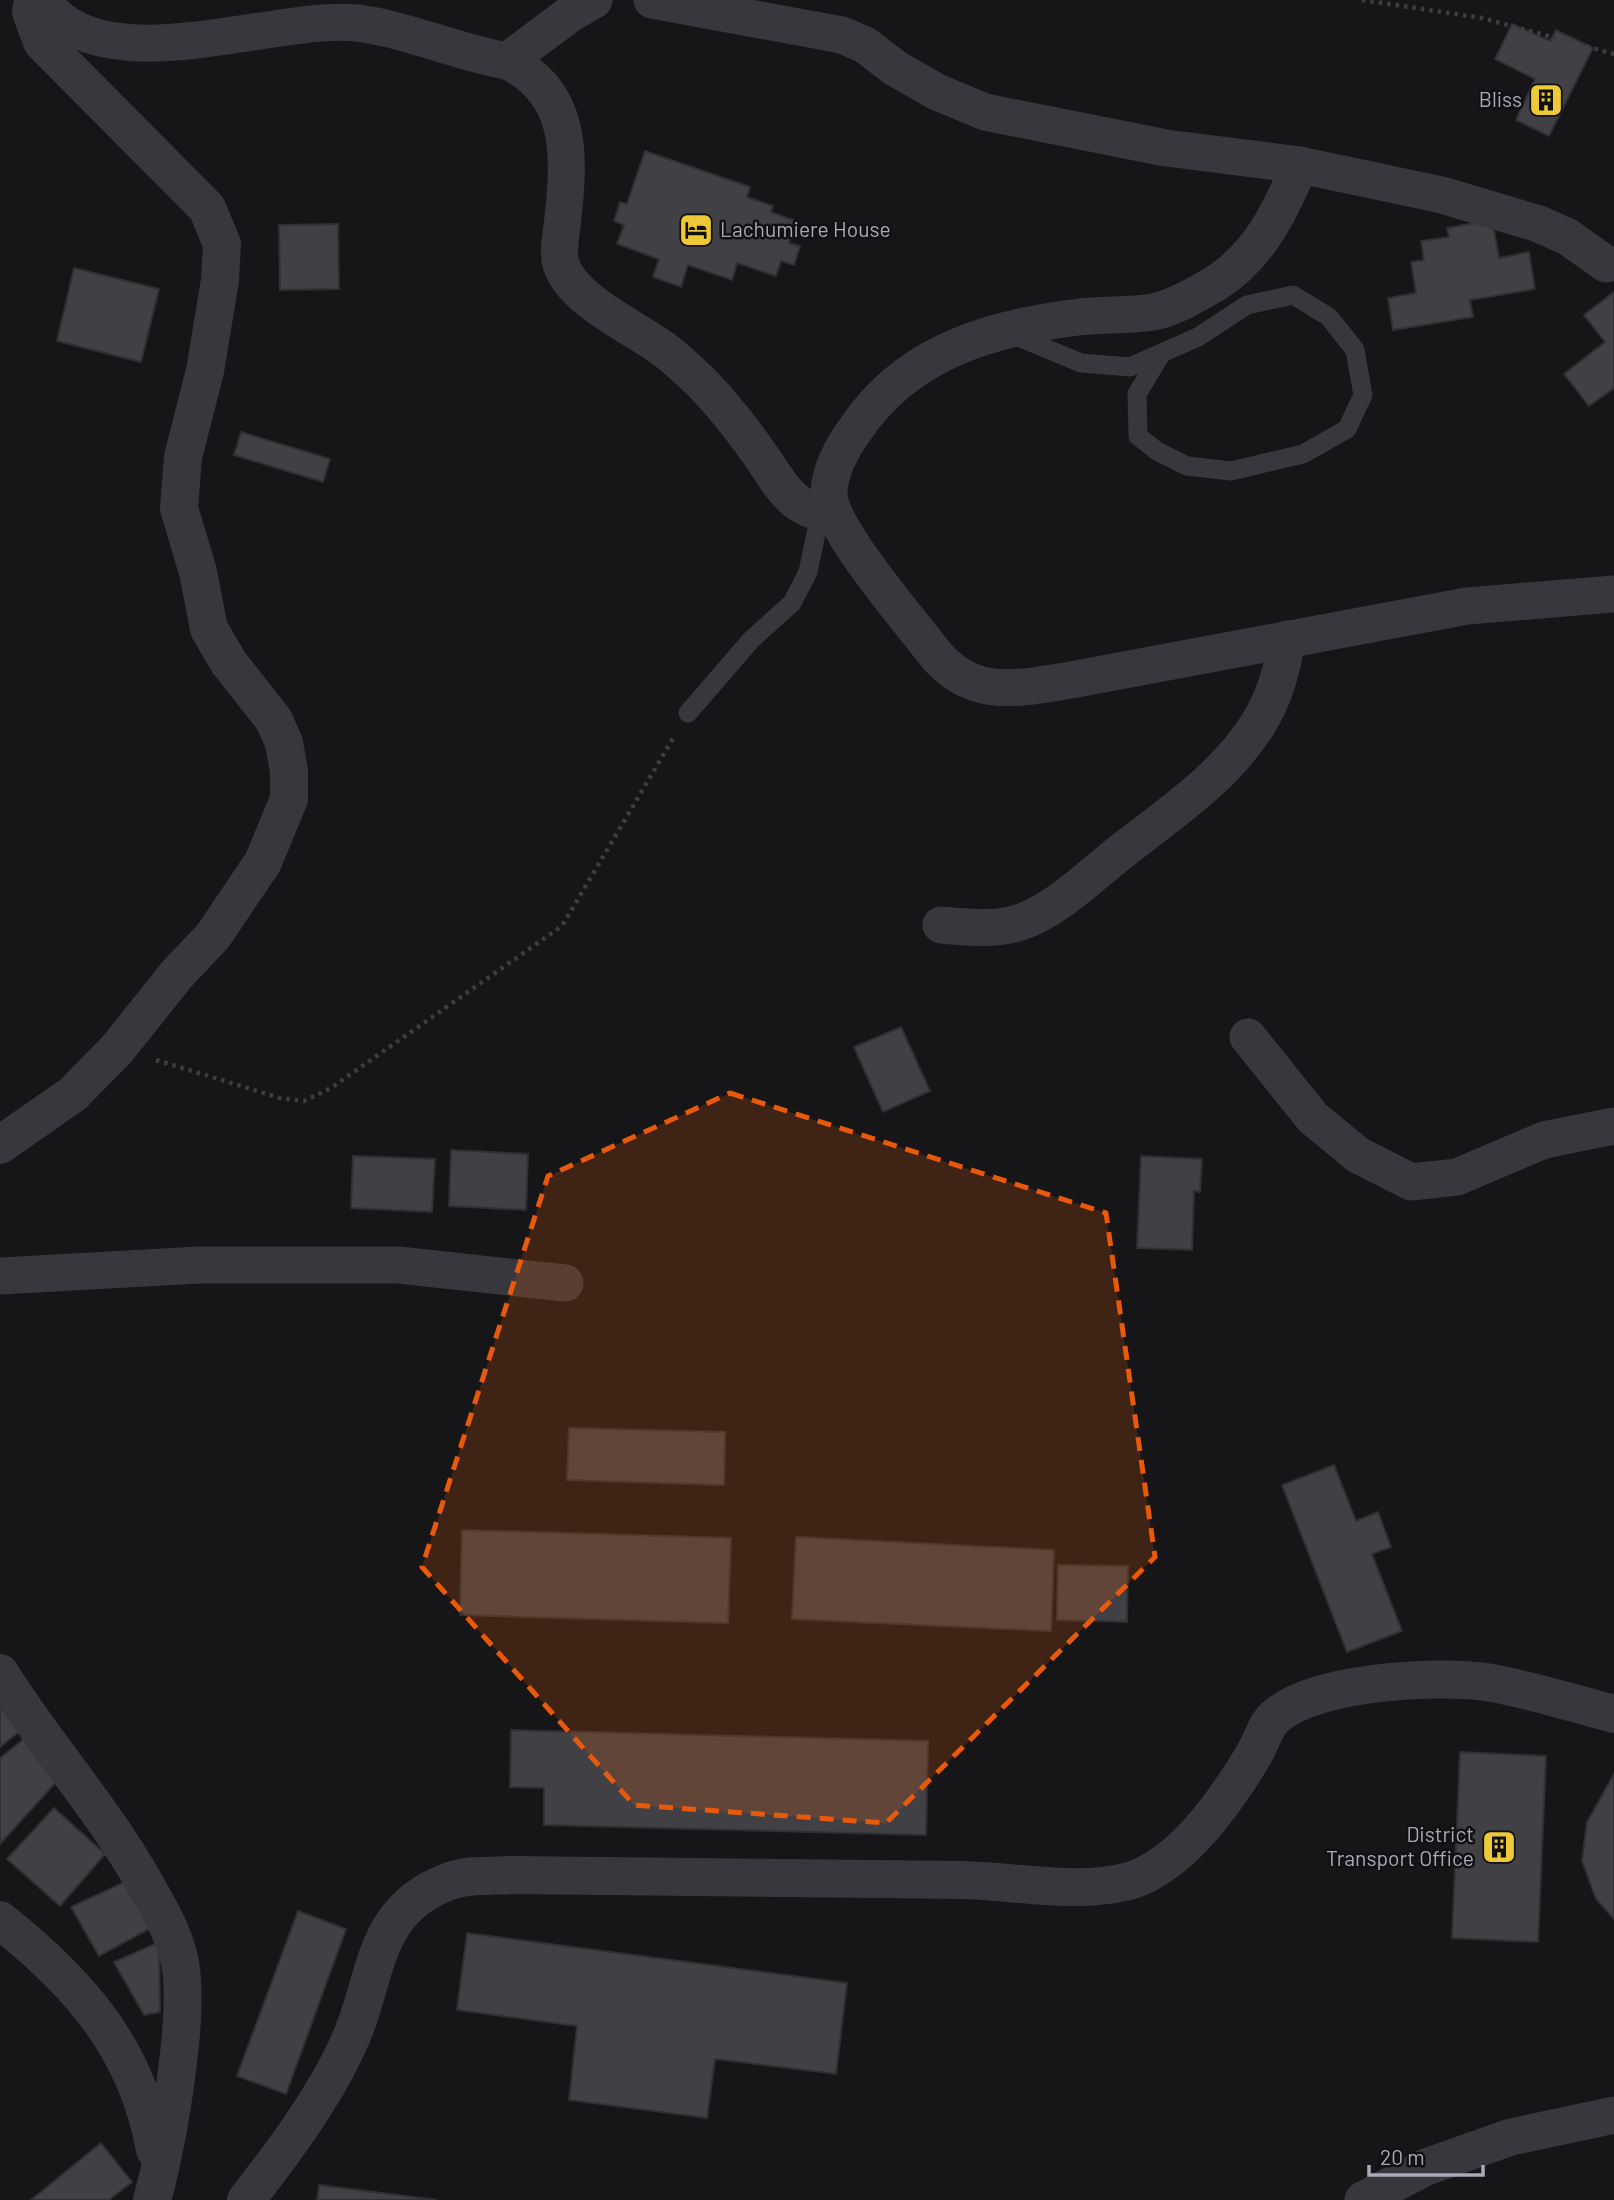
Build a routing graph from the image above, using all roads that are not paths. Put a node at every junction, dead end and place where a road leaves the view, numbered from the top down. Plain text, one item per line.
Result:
1 (33, 0) edge
2 (42, 0) edge
3 (594, 0) edge
4 (652, 0) edge
5 (507, 61) junction
6 (1300, 165) junction
7 (1606, 264) dead end
8 (1003, 330) junction
9 (1161, 354) junction
10 (825, 513) junction
11 (1614, 594) edge
12 (1287, 639) junction
13 (688, 713) road end
14 (941, 925) dead end
15 (1248, 1037) dead end
16 (1614, 1126) edge
17 (0, 1146) edge
18 (0, 1276) edge
19 (565, 1283) dead end
20 (0, 1673) edge
21 (1614, 1714) edge
22 (3, 1924) edge
23 (1611, 2117) edge
24 (156, 2186) edge
25 (246, 2200) edge
26 (1363, 2200) edge

1 - 17 street
2 - 5 street
3 - 5 street
4 - 6 street
5 - 10 street
6 - 7 street
6 - 8 street
8 - 9 lane
8 - 10 street
9 - 9 lane
10 - 12 street
10 - 13 lane
11 - 12 street
12 - 14 street
15 - 16 street
18 - 19 street
20 - 24 street
21 - 25 street
22 - 24 street
23 - 26 street

